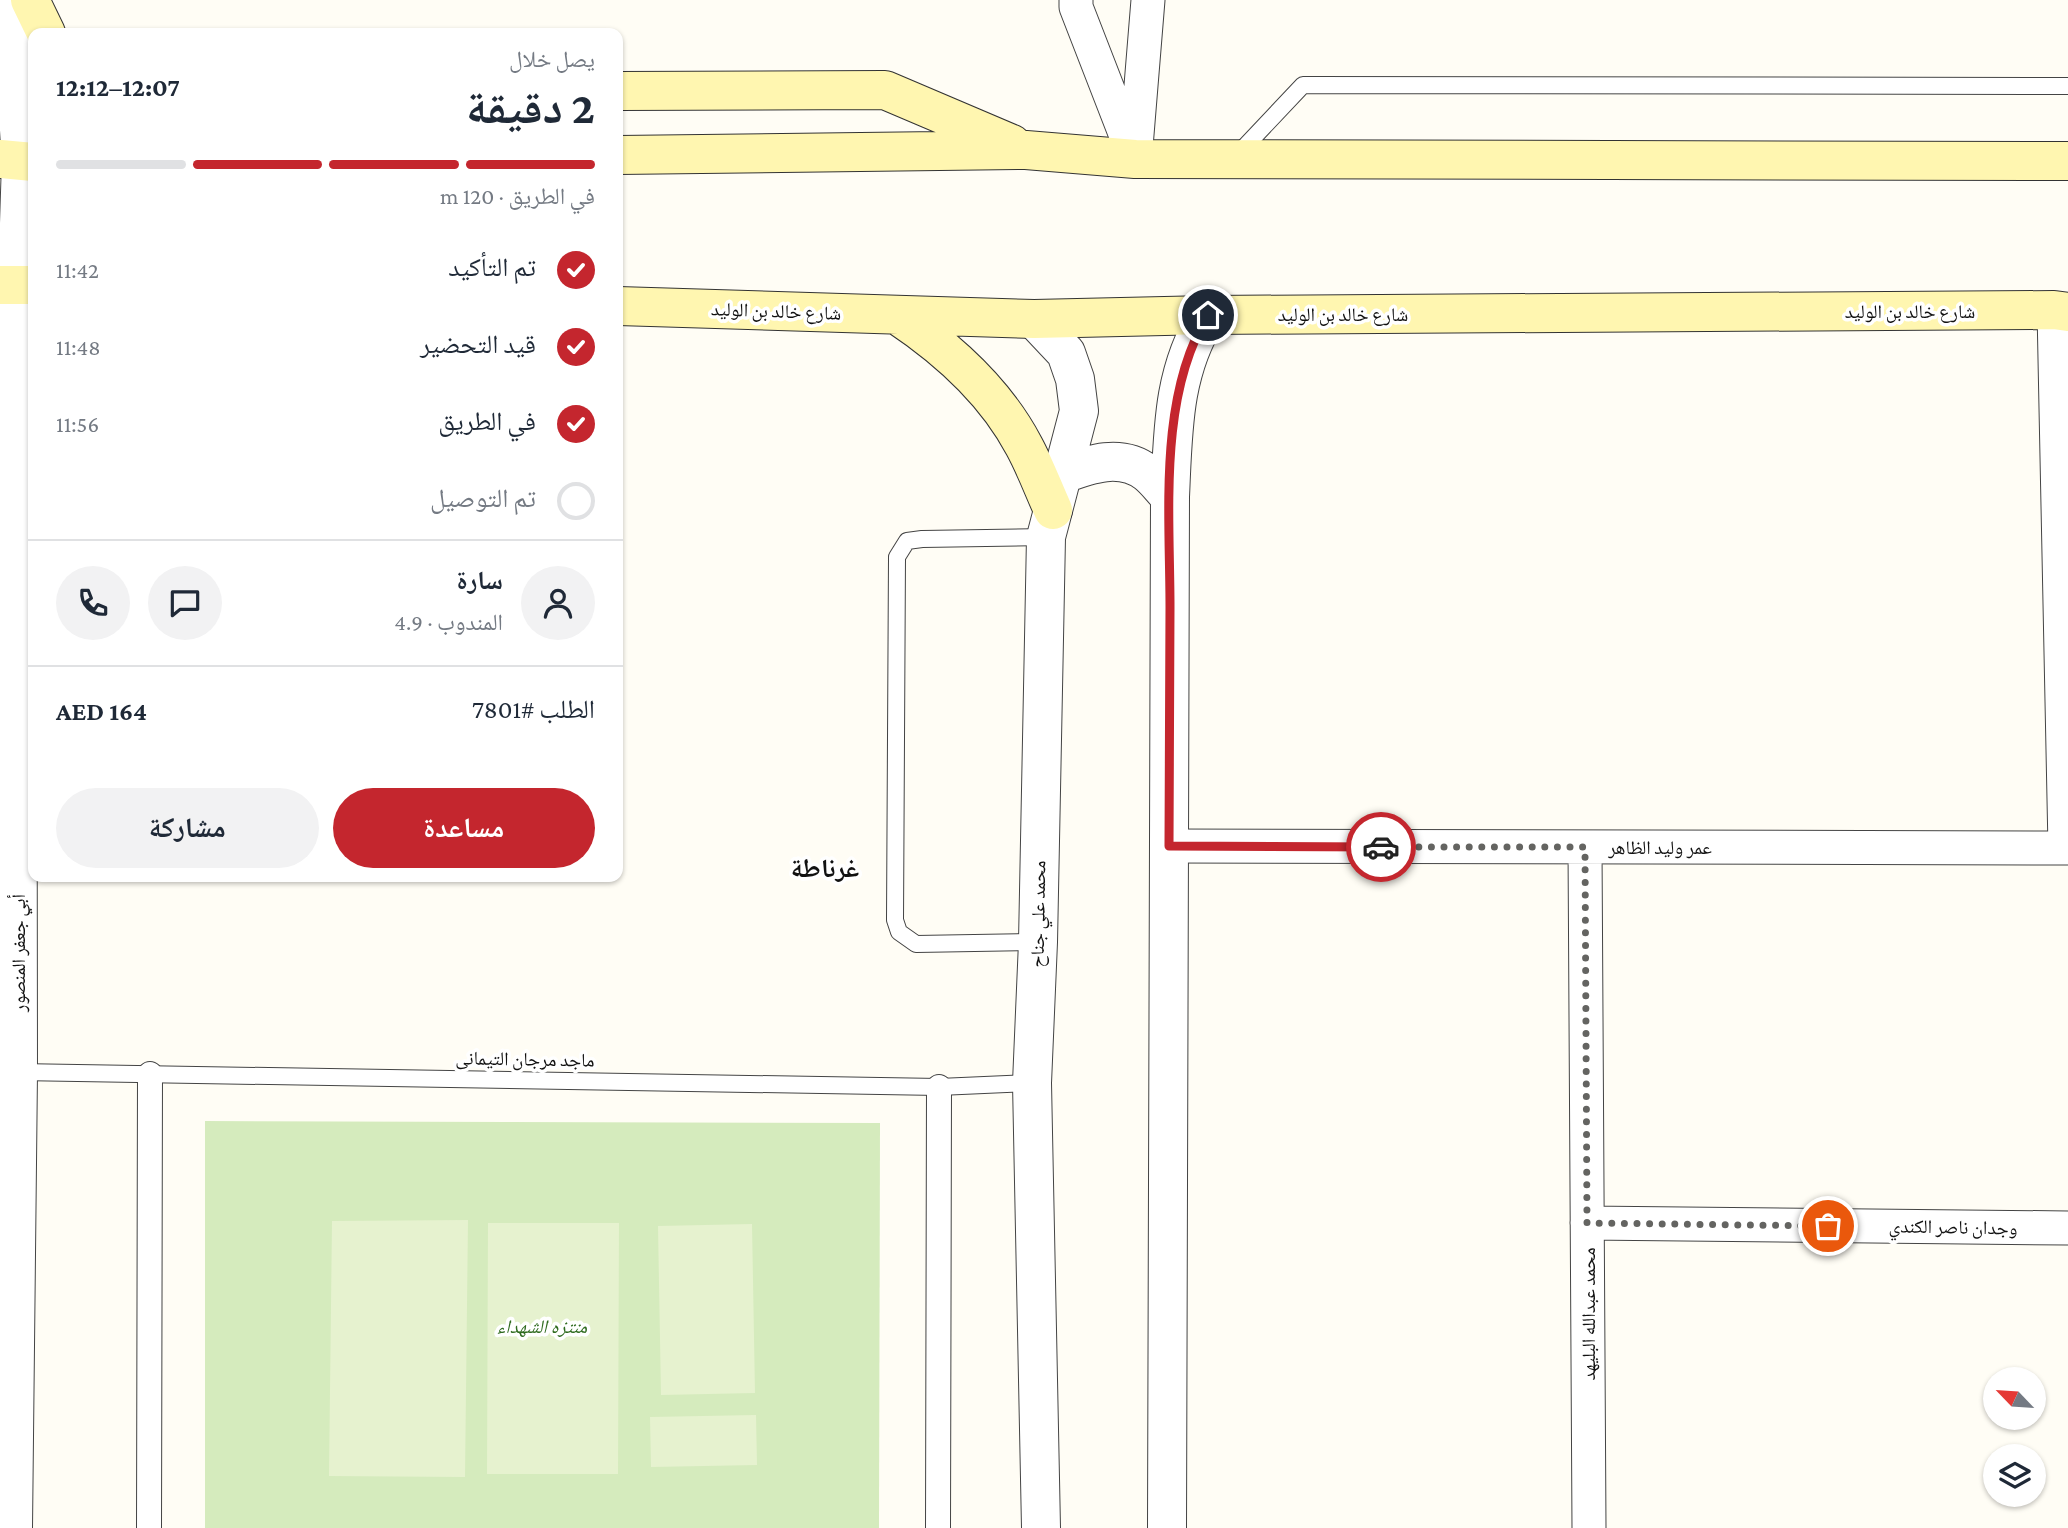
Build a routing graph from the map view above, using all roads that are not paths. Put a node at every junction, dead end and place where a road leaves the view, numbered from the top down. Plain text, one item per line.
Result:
1 (12, 0) edge
2 (30, 0) edge
3 (1076, 0) edge
4 (1147, 0) edge
5 (44, 28) edge
6 (2068, 86) edge
7 (623, 91) edge
8 (1027, 150) junction
9 (623, 155) edge
10 (1135, 159) junction
11 (1233, 159) junction
12 (18, 161) edge
13 (2068, 161) edge
14 (17, 285) edge
15 (623, 306) edge
16 (2061, 311) edge
17 (897, 315) junction
18 (1208, 315) junction
19 (1034, 319) junction
20 (1170, 496) junction
21 (1054, 507) junction
22 (1169, 846) junction
23 (1585, 847) junction
24 (2067, 848) edge
25 (1038, 942) junction
26 (18, 1072) junction
27 (150, 1074) junction
28 (1032, 1083) junction
29 (939, 1087) junction
30 (1587, 1223) junction
31 (2068, 1228) edge
32 (13, 1528) edge
33 (149, 1528) edge
34 (938, 1528) edge
35 (1041, 1528) edge
36 (1167, 1528) edge
37 (1589, 1528) edge

1 - 12 street, أبي جعفر المنصور
2 - 5 main road
3 - 10 street
4 - 10 street
6 - 11 lane
7 - 8 main road
8 - 9 main road
8 - 10 main road
10 - 11 main road
11 - 13 main road
12 - 14 street, أبي جعفر المنصور
14 - 26 street, أبي جعفر المنصور
15 - 17 main road, شارع خالد بن الوليد
16 - 18 main road, شارع خالد بن الوليد
16 - 24 street
17 - 19 main road, شارع خالد بن الوليد
17 - 21 main road
18 - 19 main road, شارع خالد بن الوليد
18 - 20 street
19 - 21 street, محمد علي جناح
20 - 21 street
20 - 22 street
21 - 25 street, محمد علي جناح
21 - 25 lane
22 - 23 street, عمر وليد الظاهر
22 - 36 street
23 - 24 street, عمر وليد الظاهر
23 - 30 street, محمد عبدالله البليهد
25 - 28 street, محمد علي جناح
26 - 27 lane, ماجد مرجان التيمانى
26 - 32 street, أبي جعفر المنصور
27 - 29 lane, ماجد مرجان التيمانى
27 - 33 street
28 - 29 lane, ماجد مرجان التيمانى
28 - 35 street, محمد علي جناح
29 - 34 street
30 - 31 street, وجدان ناصر الكندي
30 - 37 street, محمد عبدالله البليهد

